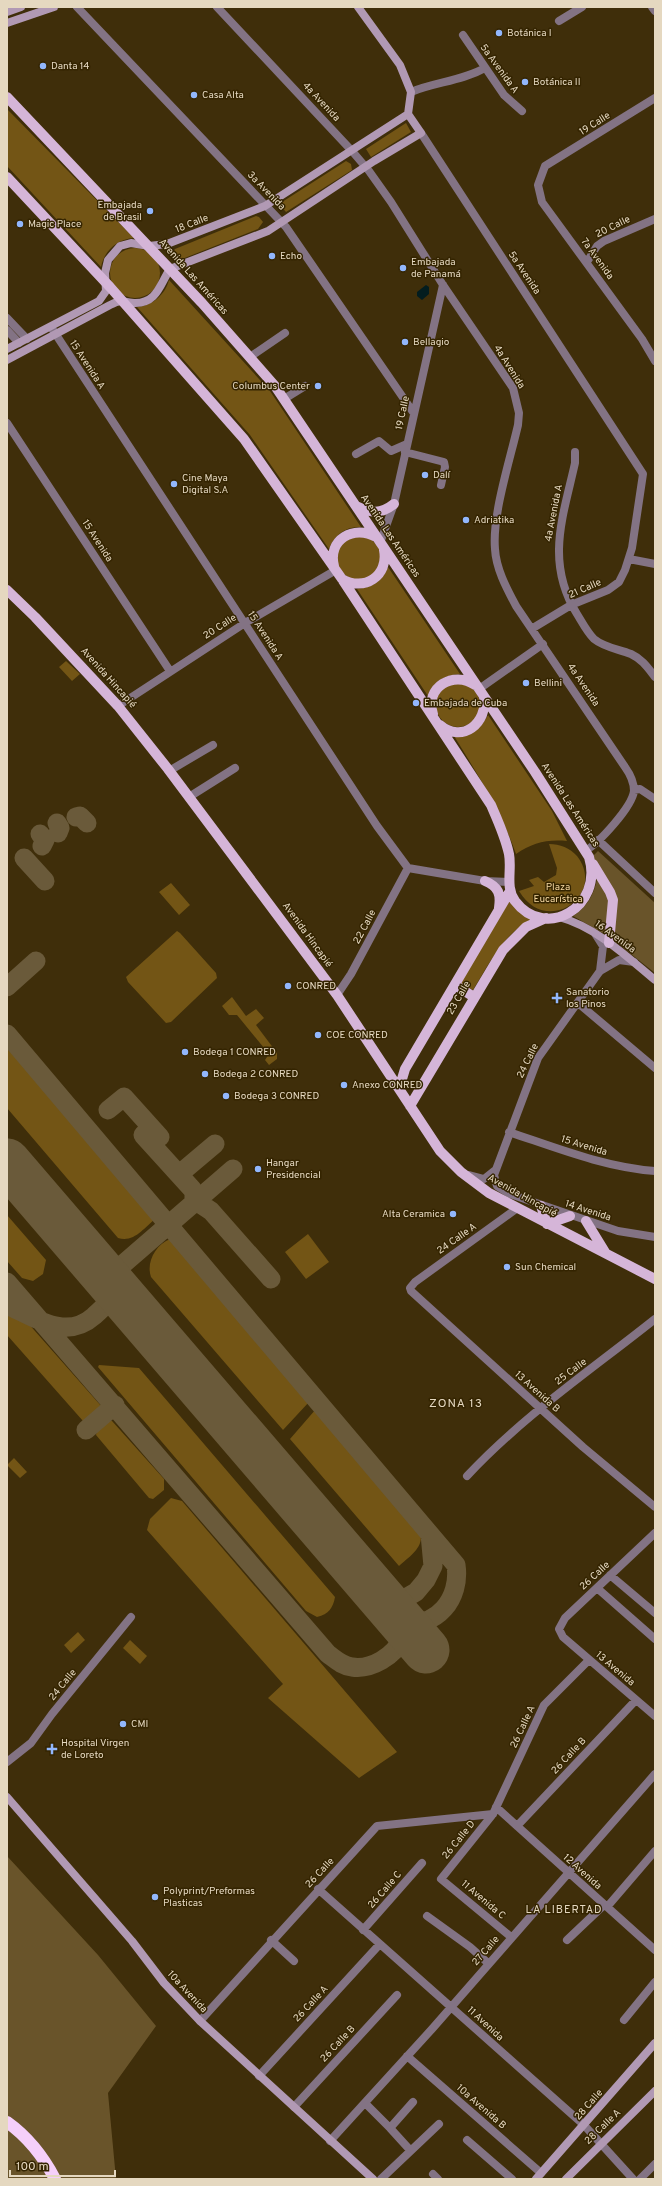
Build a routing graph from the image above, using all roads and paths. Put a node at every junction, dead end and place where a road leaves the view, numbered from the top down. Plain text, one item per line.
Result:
1 (21, 7) edge
2 (54, 7) edge
3 (77, 7) edge
4 (217, 7) edge
5 (358, 7) edge
6 (582, 7) edge
7 (652, 7) edge
8 (44, 9) edge
9 (7, 12) edge
10 (655, 12) edge
11 (559, 21) dead end
12 (7, 23) edge
13 (463, 35) dead end
14 (485, 68) junction
15 (411, 92) junction
16 (7, 97) edge
17 (655, 98) edge
18 (522, 111) dead end
19 (408, 114) junction
20 (421, 133) junction
21 (352, 151) junction
22 (545, 166) joint
23 (366, 167) junction
24 (7, 177) edge
25 (265, 206) junction
26 (655, 219) edge
27 (282, 222) junction
28 (149, 246) junction
29 (586, 262) junction
30 (170, 269) junction
31 (106, 283) junction
32 (443, 286) junction
33 (121, 300) junction
34 (7, 318) edge
35 (7, 330) edge
36 (53, 331) junction
37 (285, 333) dead end
38 (27, 339) junction
39 (19, 343) junction
40 (7, 349) edge
41 (250, 357) junction
42 (7, 360) edge
43 (655, 361) edge
44 (305, 386) dead end
45 (284, 400) junction
46 (413, 412) junction
47 (7, 423) edge
48 (406, 448) junction
49 (575, 452) dead end
50 (356, 454) dead end
51 (441, 485) dead end
52 (394, 504) junction
53 (355, 506) junction
54 (380, 544) junction
55 (629, 559) junction
56 (655, 564) edge
57 (335, 568) junction
58 (342, 578) junction
59 (7, 590) edge
60 (571, 605) junction
61 (244, 623) junction
62 (533, 628) junction
63 (543, 644) junction
64 (170, 672) junction
65 (655, 677) edge
66 (480, 690) junction
67 (118, 706) junction
68 (435, 718) junction
69 (213, 745) dead end
70 (235, 768) dead end
71 (169, 770) junction
72 (634, 790) junction
73 (189, 797) junction
74 (655, 798) edge
75 (597, 842) junction
76 (585, 851) junction
77 (408, 868) junction
78 (485, 881) junction
79 (510, 887) junction
80 (655, 893) edge
81 (498, 911) junction
82 (559, 917) junction
83 (546, 918) junction
84 (595, 934) junction
85 (609, 943) junction
86 (634, 962) junction
87 (600, 971) junction
88 (655, 980) edge
89 (455, 985) junction
90 (337, 995) junction
91 (474, 997) junction
92 (578, 1003) junction
93 (655, 1068) edge
94 (386, 1069) junction
95 (405, 1069) junction
96 (399, 1089) junction
97 (410, 1106) junction
98 (509, 1132) junction
99 (494, 1171) junction
100 (655, 1171) edge
101 (460, 1172) junction
102 (541, 1206) junction
103 (516, 1209) junction
104 (570, 1216) junction
105 (586, 1221) junction
106 (547, 1224) junction
107 (655, 1237) edge
108 (606, 1253) junction
109 (655, 1279) edge
110 (410, 1288) joint
111 (655, 1319) edge
112 (540, 1408) junction
113 (467, 1476) dead end
114 (655, 1507) edge
115 (655, 1533) edge
116 (610, 1575) junction
117 (597, 1588) junction
118 (655, 1613) edge
119 (131, 1617) dead end
120 (562, 1637) joint
121 (655, 1639) edge
122 (589, 1660) junction
123 (636, 1700) junction
124 (655, 1716) edge
125 (7, 1762) edge
126 (655, 1774) edge
127 (7, 1797) edge
128 (494, 1811) junction
129 (518, 1826) junction
130 (655, 1851) edge
131 (422, 1863) dead end
132 (567, 1873) junction
133 (441, 1878) joint
134 (318, 1889) junction
135 (605, 1906) junction
136 (427, 1916) dead end
137 (363, 1930) junction
138 (511, 1937) junction
139 (271, 1940) junction
140 (567, 1940) dead end
141 (379, 1945) junction
142 (655, 1950) edge
143 (294, 1961) dead end
144 (488, 1963) junction
145 (655, 1982) edge
146 (397, 1995) dead end
147 (451, 2005) junction
148 (624, 2020) dead end
149 (200, 2021) junction
150 (655, 2043) edge
151 (407, 2056) junction
152 (259, 2076) junction
153 (655, 2090) edge
154 (413, 2102) dead end
155 (365, 2103) junction
156 (294, 2107) junction
157 (7, 2122) edge
158 (439, 2124) dead end
159 (584, 2125) junction
160 (390, 2128) junction
161 (7, 2132) edge
162 (467, 2140) dead end
163 (330, 2141) junction
164 (601, 2143) junction
165 (410, 2150) junction
166 (35, 2153) junction
167 (655, 2164) edge
168 (538, 2176) edge
169 (46, 2179) edge
170 (55, 2179) edge
171 (373, 2179) edge
172 (381, 2179) edge
173 (512, 2179) edge
174 (566, 2179) edge
175 (633, 2179) edge
176 (640, 2179) edge

1 - 9 main road
2 - 8 main road
3 - 25 street, 3a Avenida
4 - 21 street, 4a Avenida
5 - 15 main road
6 - 11 street
7 - 10 street
8 - 12 main road
13 - 14 street, 5a Avenida A
14 - 15 street
14 - 18 street, 5a Avenida A
15 - 19 main road
16 - 28 main road, Avenida Las Américas
17 - 22 street, 19 Calle
19 - 20 main road, 5a Avenida
19 - 21 main road, 18 Calle
20 - 23 main road
20 - 55 street, 5a Avenida
21 - 23 street, 4a Avenida
21 - 25 main road, 18 Calle
22 - 29 street, 7a Avenida
23 - 27 main road
23 - 32 street, 4a Avenida
24 - 31 main road
25 - 27 street, 3a Avenida
25 - 28 main road, 18 Calle
26 - 29 street, 20 Calle
27 - 30 main road
27 - 46 street, 3a Avenida
28 - 30 main road, Avenida Las Américas
28 - 31 main road, 18 Calle
29 - 43 street, 7a Avenida
30 - 33 main road
30 - 41 main road, Avenida Las Américas
31 - 33 main road
31 - 36 main road, 18 Calle
32 - 46 street, 19 Calle
32 - 62 street, 4a Avenida
33 - 36 main road, 18 Calle
33 - 57 main road
34 - 38 street
35 - 39 street
36 - 38 main road, 18 Calle
36 - 42 main road, 18 Calle
36 - 61 street, 15 Avenida A
37 - 41 street
38 - 39 main road, 18 Calle
39 - 40 main road, 18 Calle
41 - 45 main road, Avenida Las Américas
44 - 45 street
45 - 53 main road, Avenida Las Américas
46 - 48 street, 19 Calle
47 - 64 street, 15 Avenida
48 - 50 street
48 - 51 street
48 - 52 street, 19 Calle
49 - 60 street, 4a Avenida A
52 - 53 main road
52 - 54 street, 19 Calle
53 - 54 main road, Avenida Las Américas
54 - 57 main road
54 - 58 main road
54 - 66 main road, Avenida Las Américas
55 - 56 street
55 - 60 street, 21 Calle
57 - 58 main road
57 - 61 street, 20 Calle
58 - 68 main road
59 - 67 main road, Avenida Hincapié
60 - 62 street, 21 Calle
60 - 65 street, 4a Avenida A
61 - 64 street, 20 Calle
61 - 77 street, 15 Avenida A
62 - 63 street, 4a Avenida
63 - 66 street
63 - 72 street, 4a Avenida
64 - 67 street, 20 Calle
66 - 68 main road
66 - 68 main road
66 - 76 main road, Avenida Las Américas
67 - 71 main road, Avenida Hincapié
68 - 79 main road
69 - 71 street
70 - 73 street
71 - 73 main road, Avenida Hincapié
72 - 74 street
72 - 75 street
73 - 90 main road, Avenida Hincapié
75 - 76 street
75 - 80 street
76 - 82 main road, Avenida Las Américas
76 - 85 main road
77 - 78 street
77 - 90 street, 22 Calle
78 - 79 street
78 - 81 main road
79 - 81 main road, 23 Calle
79 - 83 main road, Avenida Las Américas
81 - 89 main road, 23 Calle
82 - 83 main road, Avenida Las Américas
82 - 84 main road, 16 Avenida
83 - 91 main road, 23 Calle
84 - 85 main road, 16 Avenida
84 - 87 street, 24 Calle
85 - 86 main road, 16 Avenida
86 - 87 street, 24 Calle
86 - 88 main road, 16 Avenida
87 - 92 street, 24 Calle
89 - 91 main road
89 - 95 main road, 23 Calle
90 - 94 main road, Avenida Hincapié
91 - 97 main road, 23 Calle
92 - 93 street
92 - 98 street, 24 Calle
94 - 95 main road
94 - 96 main road, Avenida Hincapié
95 - 96 main road, 23 Calle
96 - 97 main road, Avenida Hincapié
97 - 101 main road, Avenida Hincapié
98 - 99 street, 24 Calle
98 - 100 street, 15 Avenida
99 - 101 street
99 - 102 street, 14 Avenida
101 - 103 main road, Avenida Hincapié
102 - 104 street, 14 Avenida
102 - 106 main road
103 - 106 main road, Avenida Hincapié
103 - 110 street, 24 Calle A
104 - 105 street, 14 Avenida
104 - 106 main road
105 - 107 street, 14 Avenida
105 - 108 main road
106 - 108 main road, Avenida Hincapié
108 - 109 main road, Avenida Hincapié
110 - 112 street, 13 Avenida B
111 - 112 street, 25 Calle
112 - 113 street, 25 Calle
112 - 114 street, 13 Avenida B
115 - 116 street, 26 Calle
116 - 117 street, 26 Calle
116 - 118 street
117 - 120 street, 26 Calle
117 - 121 street
119 - 125 street, 24 Calle
120 - 122 street, 13 Avenida
122 - 123 street, 13 Avenida
122 - 128 street, 26 Calle A
123 - 124 street, 13 Avenida
123 - 129 street, 26 Calle B
126 - 132 street, 27 Calle
127 - 149 main road, 10a Avenida
128 - 129 street, 12 Avenida
128 - 133 street, 26 Calle D
128 - 134 street, 26 Calle
129 - 132 street, 12 Avenida
130 - 135 street
131 - 137 street, 26 Calle C
132 - 135 street, 12 Avenida
132 - 138 street, 27 Calle
133 - 138 street, 11 Avenida C
134 - 137 street, 11 Avenida
134 - 139 street, 26 Calle
135 - 140 street
135 - 142 street, 12 Avenida
136 - 144 street
137 - 141 street, 11 Avenida
138 - 144 street, 27 Calle
139 - 143 street
139 - 149 street, 26 Calle
141 - 147 street, 11 Avenida
141 - 152 street, 26 Calle A
144 - 147 street, 27 Calle
145 - 148 street
146 - 156 street, 26 Calle B
147 - 151 street, 27 Calle
147 - 159 street, 11 Avenida
149 - 152 main road, 10a Avenida
150 - 159 main road, 28 Calle
151 - 155 street, 27 Calle
151 - 168 street, 10a Avenida B
152 - 156 main road, 10a Avenida
153 - 164 main road, 28 Calle A
154 - 160 street
155 - 160 street
155 - 163 street, 27 Calle
156 - 163 main road, 10a Avenida
157 - 166 highway
158 - 165 street
159 - 164 street, 11 Avenida
159 - 168 main road, 28 Calle
160 - 165 street
161 - 166 highway
162 - 173 street
163 - 171 main road, 10a Avenida
164 - 174 main road, 28 Calle A
164 - 175 street, 11 Avenida
165 - 172 street
166 - 169 highway
166 - 170 highway
167 - 176 street

